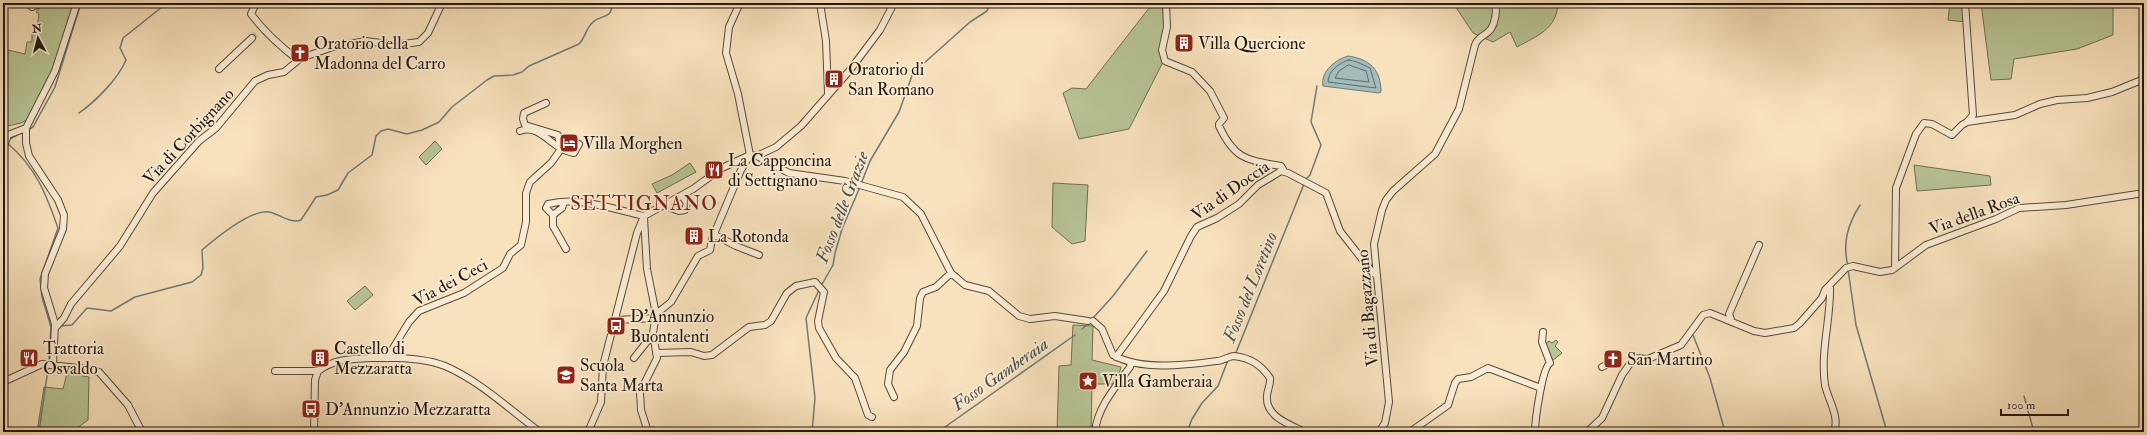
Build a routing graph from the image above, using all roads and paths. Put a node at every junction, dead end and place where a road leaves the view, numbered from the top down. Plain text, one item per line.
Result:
1 (29, 3) edge
2 (43, 3) edge
3 (77, 3) edge
4 (256, 3) edge
5 (442, 3) edge
6 (740, 3) edge
7 (820, 3) edge
8 (894, 3) edge
9 (1166, 3) edge
10 (1496, 3) edge
11 (1965, 3) edge
12 (262, 29) junction
13 (298, 60) junction
14 (219, 69) dead end
15 (2144, 80) edge
16 (828, 93) junction
17 (546, 103) dead end
18 (1967, 122) junction
19 (26, 128) junction
20 (520, 131) dead end
21 (579, 144) dead end
22 (3, 149) edge
23 (561, 149) junction
24 (754, 156) junction
25 (1284, 171) junction
26 (2144, 193) edge
27 (684, 195) junction
28 (564, 202) junction
29 (663, 205) junction
30 (554, 215) junction
31 (644, 216) junction
32 (715, 235) junction
33 (1759, 245) dead end
34 (566, 249) dead end
35 (759, 255) dead end
36 (1894, 268) junction
37 (951, 272) junction
38 (1377, 276) junction
39 (1830, 286) junction
40 (1729, 314) junction
41 (656, 316) junction
42 (1722, 317) junction
43 (616, 320) junction
44 (1732, 322) junction
45 (56, 327) junction
46 (1543, 332) dead end
47 (653, 334) junction
48 (657, 353) junction
49 (1116, 357) junction
50 (387, 358) junction
51 (634, 358) dead end
52 (1648, 359) junction
53 (1640, 361) dead end
54 (1131, 362) junction
55 (49, 365) junction
56 (275, 371) dead end
57 (318, 371) junction
58 (3, 382) edge
59 (1541, 388) junction
60 (894, 397) dead end
61 (872, 417) dead end
62 (648, 431) edge
63 (142, 432) edge
64 (314, 432) edge
65 (540, 432) edge
66 (588, 432) edge
67 (661, 432) edge
68 (1095, 432) edge
69 (1305, 432) edge
70 (1379, 432) edge
71 (1410, 432) edge
72 (1535, 432) edge
73 (1587, 432) edge
74 (1834, 432) edge

1 - 2 street
3 - 19 street
4 - 12 street
5 - 13 street, Via di Corbignano
6 - 24 street
7 - 16 street
8 - 16 street
9 - 25 street
10 - 38 street, Via di Bagazzano
11 - 18 street
12 - 13 street
12 - 14 street, Via di Corbignano
13 - 45 street, Via di Corbignano
15 - 18 street
16 - 24 street
17 - 23 street
18 - 36 street
19 - 22 street
19 - 45 street
20 - 23 street
21 - 23 street
23 - 50 street, Via dei Ceci
24 - 27 street
24 - 32 street
24 - 37 street
25 - 38 street, Via di Doccia
25 - 49 street, Via di Doccia
26 - 36 street, Via della Rosa
27 - 29 street
27 - 29 street
28 - 30 street
28 - 30 street
28 - 31 street
29 - 31 street
30 - 34 street
31 - 41 street
31 - 43 street
32 - 35 street
32 - 41 street
33 - 40 street
36 - 39 street, Via della Rosa
37 - 49 street
37 - 60 street
38 - 70 street, Via di Bagazzano
39 - 44 street, Via della Rosa
39 - 74 street
40 - 42 street
40 - 44 street
41 - 43 street
41 - 47 street
42 - 44 street, Via della Rosa
42 - 52 street
43 - 66 street
45 - 55 street
46 - 59 street
47 - 48 street
47 - 51 street
48 - 61 street
48 - 62 street
49 - 54 street
50 - 57 street
50 - 65 street
52 - 53 street
52 - 73 street
54 - 68 street
54 - 69 street
55 - 58 street
55 - 63 street
56 - 57 street
57 - 64 street
59 - 71 street
59 - 72 street
62 - 67 street

